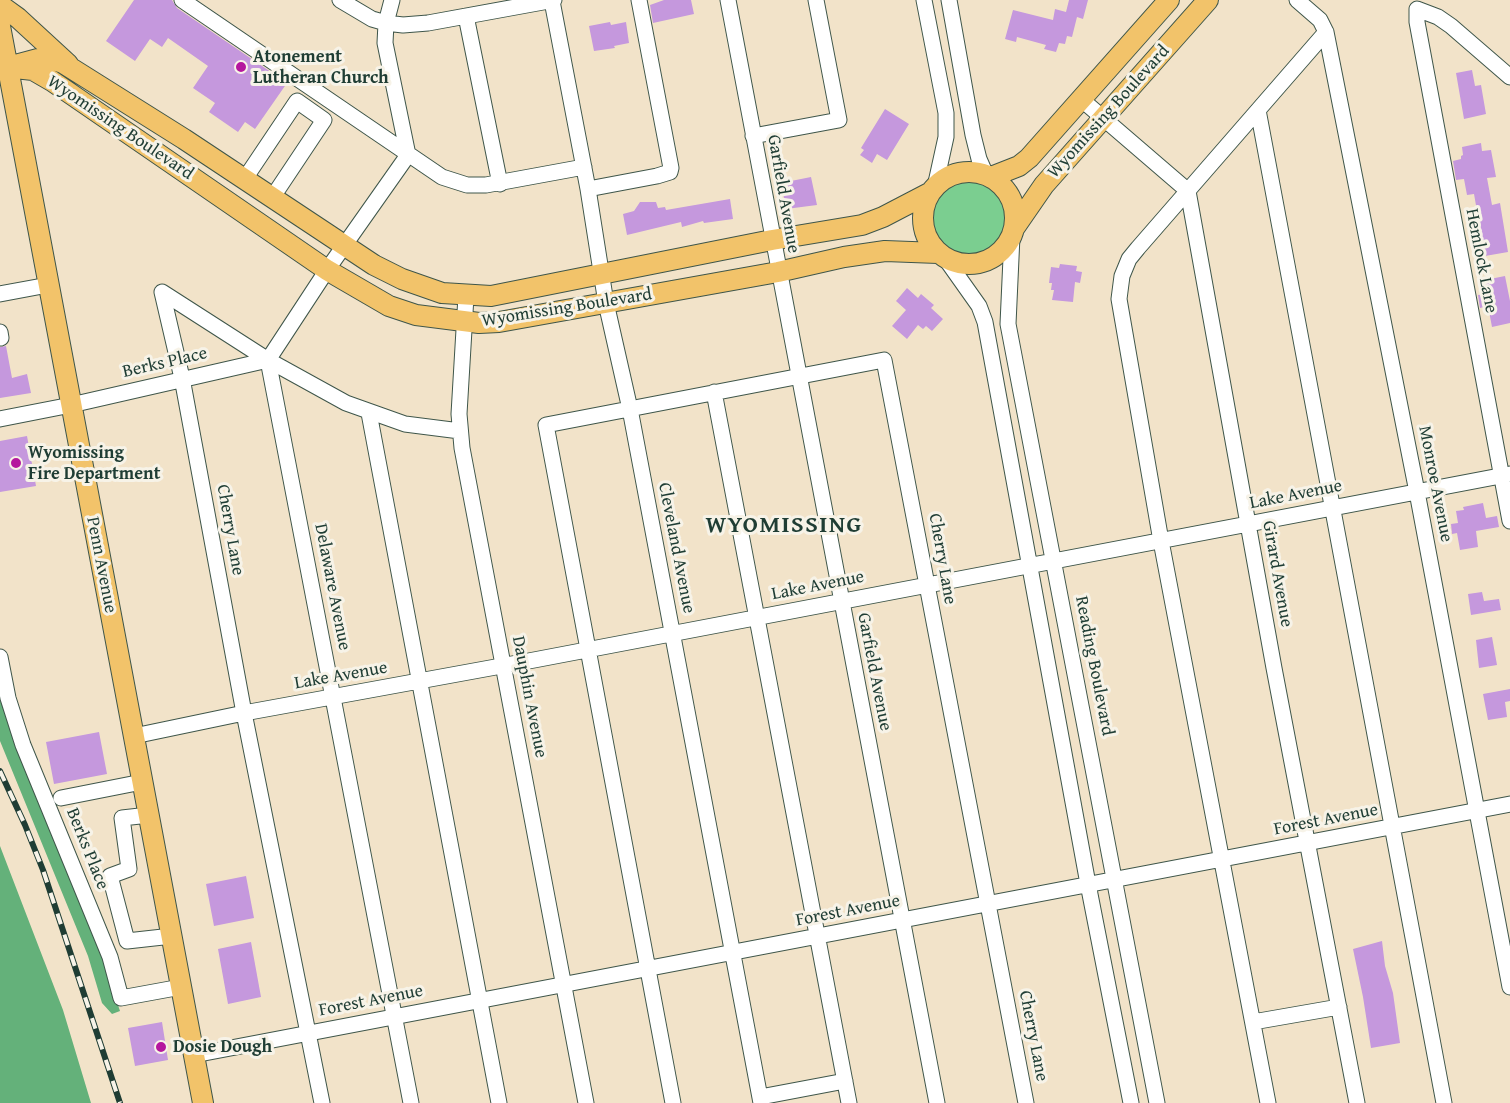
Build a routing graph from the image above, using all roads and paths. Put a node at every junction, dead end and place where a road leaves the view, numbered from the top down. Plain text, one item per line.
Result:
1 (182, 0) edge
2 (340, 0) edge
3 (392, 0) edge
4 (553, 0) edge
5 (639, 0) edge
6 (728, 0) edge
7 (816, 0) edge
8 (924, 0) edge
9 (949, 0) edge
10 (1169, 0) edge
11 (1208, 0) edge
12 (1297, 0) edge
13 (0, 5) edge
14 (466, 16) junction
15 (386, 23) junction
16 (0, 26) edge
17 (1326, 32) junction
18 (5, 68) edge
19 (72, 69) junction
20 (1510, 77) edge
21 (1081, 99) junction
22 (1258, 110) junction
23 (1103, 120) junction
24 (753, 136) junction
25 (408, 155) junction
26 (584, 168) junction
27 (988, 176) junction
28 (244, 180) junction
29 (500, 184) junction
30 (588, 189) junction
31 (933, 190) junction
32 (1188, 191) junction
33 (272, 198) junction
34 (1013, 232) junction
35 (772, 240) junction
36 (344, 247) junction
37 (942, 256) junction
38 (327, 270) junction
39 (778, 272) junction
40 (602, 275) junction
41 (48, 285) junction
42 (0, 294) edge
43 (466, 296) junction
44 (606, 303) junction
45 (464, 321) junction
46 (268, 360) junction
47 (798, 376) junction
48 (182, 378) junction
49 (714, 392) junction
50 (71, 405) junction
51 (630, 409) junction
52 (369, 413) junction
53 (0, 418) edge
54 (460, 432) junction
55 (1506, 475) edge
56 (1417, 492) junction
57 (1332, 508) junction
58 (1510, 521) edge
59 (1248, 524) junction
60 (1161, 541) junction
61 (1054, 561) junction
62 (1030, 566) junction
63 (927, 585) junction
64 (841, 601) junction
65 (757, 618) junction
66 (672, 633) junction
67 (588, 650) junction
68 (0, 657) edge
69 (503, 665) junction
70 (419, 681) junction
71 (334, 698) junction
72 (244, 713) junction
73 (134, 736) junction
74 (142, 782) junction
75 (61, 798) dead end
76 (1510, 804) edge
77 (1476, 811) junction
78 (149, 815) junction
79 (1392, 827) junction
80 (1307, 843) junction
81 (1222, 860) junction
82 (1115, 879) junction
83 (1088, 884) junction
84 (988, 904) junction
85 (903, 920) junction
86 (172, 936) junction
87 (817, 937) junction
88 (127, 941) junction
89 (104, 944) junction
90 (733, 952) junction
91 (648, 969) junction
92 (564, 984) junction
93 (181, 987) junction
94 (1510, 987) edge
95 (479, 1000) junction
96 (1339, 1007) junction
97 (395, 1017) junction
98 (1253, 1022) junction
99 (309, 1033) junction
100 (194, 1055) junction
101 (845, 1081) junction
102 (761, 1100) edge
103 (203, 1103) edge
104 (322, 1103) edge
105 (411, 1103) edge
106 (499, 1103) edge
107 (586, 1103) edge
108 (673, 1103) edge
109 (849, 1103) edge
110 (937, 1103) edge
111 (1026, 1103) edge
112 (1131, 1103) edge
113 (1157, 1103) edge
114 (1268, 1103) edge
115 (1357, 1103) edge
116 (1444, 1103) edge

1 - 25 street
2 - 15 street
3 - 15 street
4 - 14 street
4 - 26 street, Cleveland Avenue
5 - 30 street
6 - 24 street, Garfield Avenue
7 - 24 street
8 - 31 street
9 - 27 street
10 - 21 main road, Wyomissing Boulevard
11 - 23 main road, Wyomissing Boulevard
12 - 17 street, Monroe Avenue
13 - 19 main road
14 - 15 street
14 - 29 street
15 - 25 street
16 - 18 main road, Penn Avenue
17 - 22 street
17 - 56 street, Monroe Avenue
18 - 19 main road, Wyomissing Boulevard
18 - 38 main road, Wyomissing Boulevard
18 - 41 main road, Penn Avenue
19 - 28 main road, Wyomissing Boulevard
20 - 55 street, Hemlock Lane
21 - 23 street
21 - 27 main road, Wyomissing Boulevard
22 - 32 street
22 - 57 street
23 - 32 street
23 - 34 main road, Wyomissing Boulevard
24 - 35 street, Garfield Avenue
25 - 29 street
25 - 36 street
26 - 29 street
26 - 30 street, Cleveland Avenue
27 - 31 main road
27 - 34 main road
28 - 33 main road, Wyomissing Boulevard
28 - 33 street
30 - 40 street, Cleveland Avenue
31 - 35 main road, Wyomissing Boulevard
31 - 37 main road
32 - 59 street, Girard Avenue
32 - 60 street
33 - 36 main road, Wyomissing Boulevard
34 - 37 main road
34 - 61 street, Reading Boulevard
35 - 39 street, Garfield Avenue
35 - 40 main road, Wyomissing Boulevard
36 - 38 street
36 - 43 main road, Wyomissing Boulevard
37 - 39 main road, Wyomissing Boulevard
37 - 62 street
38 - 45 main road, Wyomissing Boulevard
38 - 46 street
39 - 44 main road, Wyomissing Boulevard
39 - 47 street, Garfield Avenue
40 - 43 main road, Wyomissing Boulevard
40 - 44 street, Cleveland Avenue
41 - 42 street
41 - 50 main road, Penn Avenue
43 - 45 street, Dauphin Avenue
44 - 45 main road, Wyomissing Boulevard
44 - 51 street, Cleveland Avenue
45 - 54 street, Dauphin Avenue
46 - 48 street, Berks Place
46 - 48 street, Cherry Lane
46 - 52 street, Cherry Lane
46 - 71 street, Delaware Avenue
47 - 49 street, Cherry Lane
47 - 63 street, Cherry Lane
47 - 64 street, Garfield Avenue
48 - 50 street, Berks Place
48 - 72 street, Cherry Lane
49 - 51 street, Cherry Lane
49 - 65 street
50 - 53 street, Berks Place
50 - 73 main road, Penn Avenue
51 - 66 street, Cleveland Avenue
51 - 67 street, Cherry Lane
52 - 54 street, Cherry Lane
52 - 70 street
54 - 69 street, Dauphin Avenue
55 - 56 street, Lake Avenue
55 - 58 street, Hemlock Lane
56 - 57 street, Lake Avenue
56 - 77 street, Monroe Avenue
57 - 59 street, Lake Avenue
57 - 79 street
59 - 60 street, Lake Avenue
59 - 80 street, Girard Avenue
60 - 61 street, Lake Avenue
60 - 81 street
61 - 62 street, Lake Avenue
61 - 82 street, Reading Boulevard
62 - 63 street, Lake Avenue
62 - 83 street
63 - 64 street, Lake Avenue
63 - 84 street, Cherry Lane
64 - 65 street, Lake Avenue
64 - 85 street, Garfield Avenue
65 - 66 street, Lake Avenue
65 - 87 street
66 - 67 street, Lake Avenue
66 - 90 street, Cleveland Avenue
67 - 69 street, Lake Avenue
67 - 91 street
68 - 89 street, Berks Place
69 - 70 street, Lake Avenue
69 - 92 street, Dauphin Avenue
70 - 71 street, Lake Avenue
70 - 95 street
71 - 72 street, Lake Avenue
71 - 97 street, Delaware Avenue
72 - 73 street, Lake Avenue
72 - 99 street, Cherry Lane
73 - 74 main road, Penn Avenue
74 - 75 street
74 - 78 main road, Penn Avenue
76 - 77 street, Forest Avenue
77 - 79 street, Forest Avenue
77 - 94 street, Monroe Avenue
78 - 86 main road, Penn Avenue
78 - 88 street
79 - 80 street, Forest Avenue
79 - 116 street
80 - 81 street, Forest Avenue
80 - 96 street, Girard Avenue
81 - 82 street, Forest Avenue
81 - 98 street
82 - 83 street, Forest Avenue
82 - 113 street, Reading Boulevard
83 - 84 street, Forest Avenue
83 - 112 street
84 - 85 street, Forest Avenue
84 - 111 street, Cherry Lane
85 - 87 street, Forest Avenue
85 - 110 street, Garfield Avenue
86 - 88 street
86 - 93 main road, Penn Avenue
87 - 90 street, Forest Avenue
87 - 101 street
88 - 89 street
89 - 93 street, Berks Place
90 - 91 street, Forest Avenue
90 - 102 street, Cleveland Avenue
91 - 92 street, Forest Avenue
91 - 108 street
92 - 95 street, Forest Avenue
92 - 107 street, Dauphin Avenue
93 - 100 main road, Penn Avenue
95 - 97 street, Forest Avenue
95 - 106 street
96 - 98 street
96 - 115 street, Girard Avenue
97 - 99 street, Forest Avenue
97 - 105 street, Delaware Avenue
98 - 114 street
99 - 100 street, Forest Avenue
99 - 104 street, Cherry Lane
100 - 103 main road, Penn Avenue
101 - 102 street
101 - 109 street

